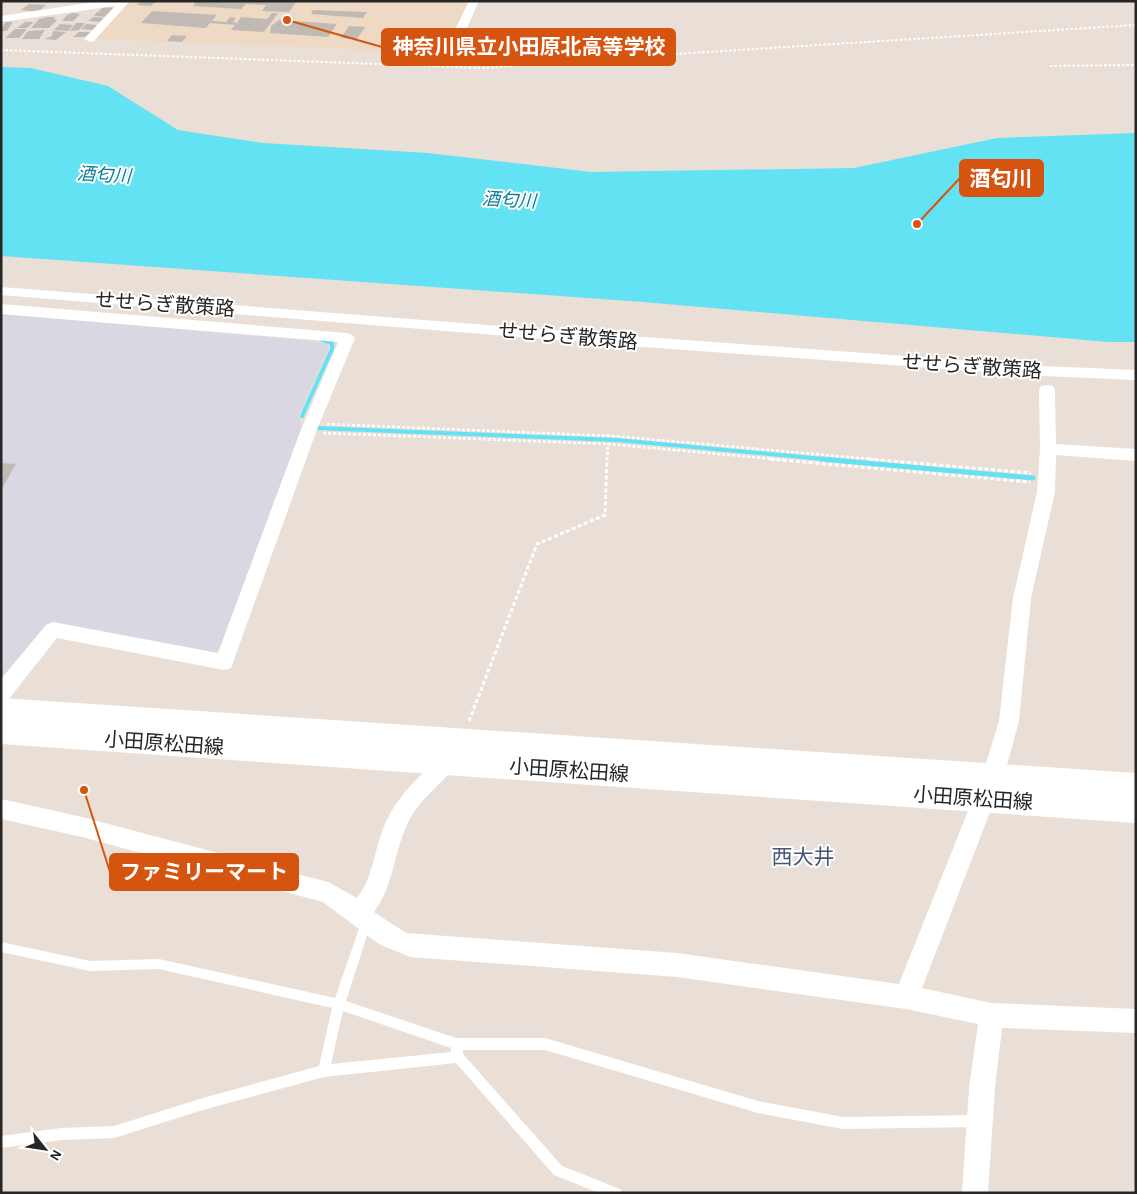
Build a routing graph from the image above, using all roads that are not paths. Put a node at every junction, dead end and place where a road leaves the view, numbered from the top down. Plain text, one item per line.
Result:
1 (474, 1) edge
2 (124, 2) edge
3 (13, 6) dead end
4 (1, 18) edge
5 (90, 38) dead end
6 (450, 52) dead end
7 (1, 290) edge
8 (1, 309) edge
9 (1136, 375) edge
10 (1046, 390) dead end
11 (1048, 449) junction
12 (1136, 455) edge
13 (1, 694) edge
14 (1, 710) edge
15 (1, 732) edge
16 (454, 751) junction
17 (1136, 786) edge
18 (989, 787) junction
19 (1, 809) edge
20 (1136, 809) edge
21 (362, 919) junction
22 (1, 947) edge
23 (906, 997) junction
24 (339, 1004) junction
25 (991, 1015) junction
26 (1136, 1020) edge
27 (456, 1044) junction
28 (458, 1057) junction
29 (324, 1071) junction
30 (980, 1121) junction
31 (1, 1142) edge
32 (616, 1193) edge
33 (975, 1193) edge

1 - 6 street
2 - 4 street
2 - 5 street
3 - 4 street
7 - 9 street, せせらぎ散策路
8 - 13 street
10 - 11 street
11 - 12 street
11 - 18 street
14 - 16 main road, 小田原松田線
15 - 16 main road, 小田原松田線
16 - 18 main road, 小田原松田線
16 - 21 street
17 - 18 main road, 小田原松田線
18 - 20 main road, 小田原松田線
18 - 23 street
19 - 21 street
21 - 23 street
21 - 24 lane
22 - 24 lane
23 - 25 street
24 - 27 lane
24 - 29 lane
25 - 26 street
25 - 30 street
27 - 28 lane
27 - 30 lane
28 - 29 lane
28 - 32 lane
29 - 31 lane
30 - 33 street

